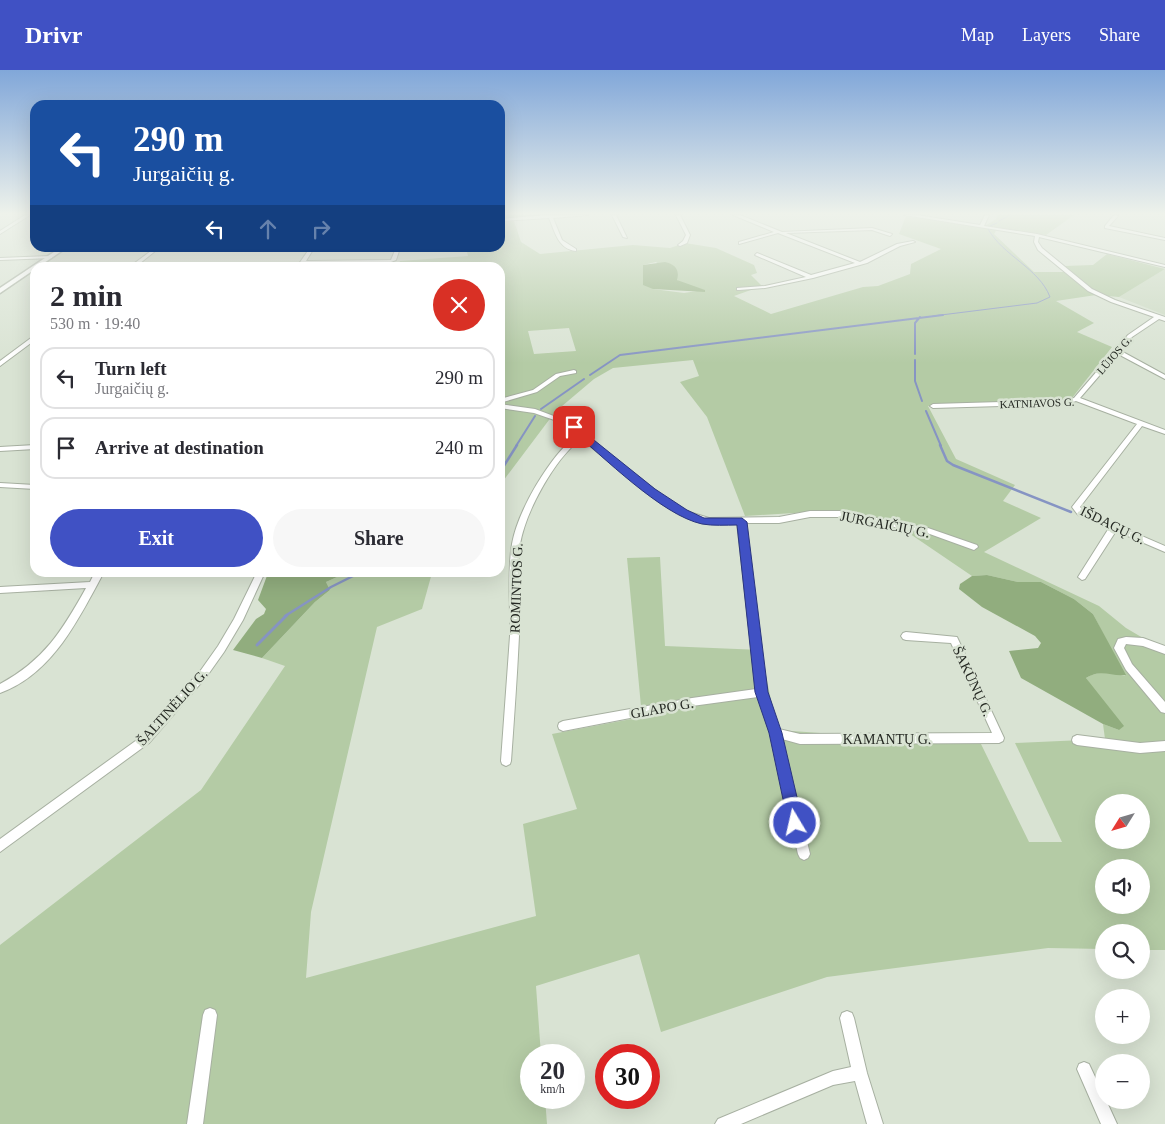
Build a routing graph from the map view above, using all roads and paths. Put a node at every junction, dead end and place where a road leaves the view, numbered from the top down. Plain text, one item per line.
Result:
1 (781, 264) edge
2 (855, 264) edge
3 (1059, 264) edge
4 (30, 271) edge
5 (811, 277) junction
6 (739, 289) dead end
7 (0, 291) edge
8 (1158, 317) junction
9 (1165, 319) edge
10 (30, 342) edge
11 (1117, 351) junction
12 (0, 364) edge
13 (574, 372) dead end
14 (1165, 377) edge
15 (505, 399) edge
16 (1076, 400) junction
17 (933, 406) dead end
18 (505, 407) edge
19 (1141, 423) junction
20 (1165, 432) edge
21 (582, 435) junction
22 (30, 447) edge
23 (0, 449) edge
24 (0, 485) edge
25 (30, 487) edge
26 (742, 522) junction
27 (1114, 527) junction
28 (974, 547) dead end
29 (1165, 549) edge
30 (97, 577) edge
31 (259, 577) edge
32 (1082, 577) dead end
33 (93, 585) junction
34 (0, 590) edge
35 (906, 636) dead end
36 (1165, 650) edge
37 (0, 690) edge
38 (762, 692) junction
39 (1165, 709) edge
40 (563, 726) dead end
41 (775, 733) junction
42 (999, 738) joint
43 (1077, 740) dead end
44 (1165, 746) edge
45 (1140, 748) joint
46 (506, 761) dead end
47 (0, 846) edge
48 (804, 854) dead end
49 (210, 1015) dead end
50 (847, 1018) dead end
51 (1084, 1069) dead end
52 (860, 1073) junction
53 (194, 1124) edge
54 (724, 1124) edge
55 (875, 1124) edge
56 (1109, 1124) edge

1 - 5 street
2 - 5 street
3 - 8 street
4 - 7 main road
5 - 6 street
8 - 9 street
8 - 11 street, LŪJOS G.
10 - 12 street
11 - 14 street
11 - 16 street, LŪJOS G.
13 - 15 street
16 - 17 street, KATNIAVOS G.
16 - 19 street, KATNIAVOS G.
18 - 21 street, JURGAIČIŲ G.
19 - 20 street, KATNIAVOS G.
19 - 27 street, IŠDAGŲ G.
21 - 26 street, JURGAIČIŲ G.
21 - 46 street, ROMINTOS G.
22 - 23 street
24 - 25 street
26 - 28 street, JURGAIČIŲ G.
26 - 38 street
27 - 29 street, IŠDAGŲ G.
27 - 32 street
30 - 33 street
31 - 47 street, ŠALTINĖLIO G.
33 - 34 street
33 - 37 street
35 - 42 street, ŠAKŪNŲ G.
36 - 39 street
38 - 40 street, GLAPO G.
38 - 41 street
41 - 42 street, KAMANTŲ G.
41 - 48 street
43 - 45 street
44 - 45 street
49 - 53 street
50 - 52 street
51 - 56 street
52 - 54 street
52 - 55 street

